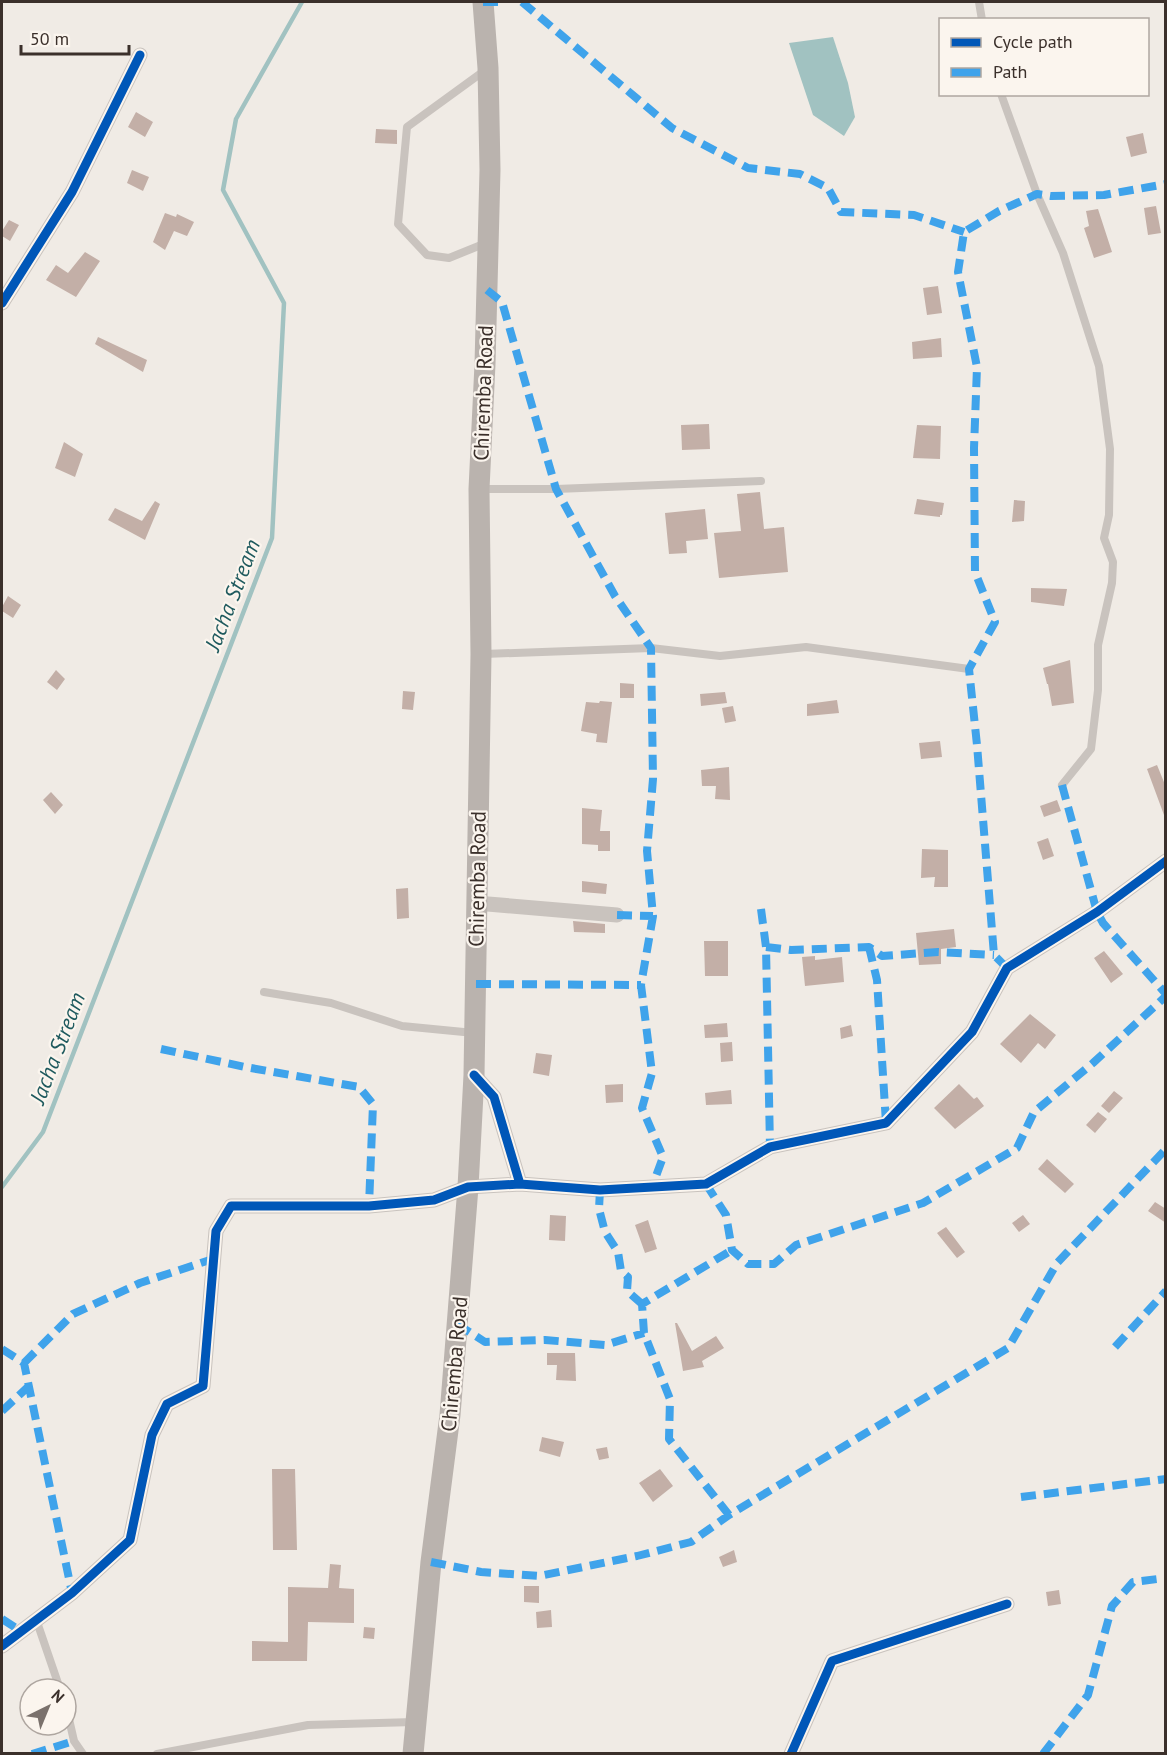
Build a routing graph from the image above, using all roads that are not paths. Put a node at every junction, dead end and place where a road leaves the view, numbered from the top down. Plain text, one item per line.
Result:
1 (483, 2) edge
2 (979, 2) edge
3 (982, 18) edge
4 (140, 55) dead end
5 (488, 68) junction
6 (1002, 96) edge
7 (488, 243) junction
8 (2, 303) edge
9 (761, 482) dead end
10 (479, 489) junction
11 (481, 654) junction
12 (969, 669) dead end
13 (1062, 785) dead end
14 (1166, 861) edge
15 (476, 903) junction
16 (617, 915) dead end
17 (264, 992) dead end
18 (475, 1033) junction
19 (474, 1075) junction
20 (520, 1184) junction
21 (468, 1187) junction
22 (1007, 1604) dead end
23 (36, 1619) junction
24 (2, 1646) edge
25 (56, 1677) edge
26 (415, 1722) junction
27 (73, 1737) edge
28 (83, 1754) edge
29 (157, 1754) edge
30 (413, 1754) edge
31 (791, 1754) edge

1 - 5 main road, Chiremba Road
2 - 3 lane
4 - 8 street
5 - 7 main road, Chiremba Road
5 - 7 lane
6 - 13 lane
7 - 10 main road, Chiremba Road
9 - 10 lane
10 - 11 main road, Chiremba Road
11 - 12 lane
11 - 15 main road, Chiremba Road
14 - 20 street
15 - 16 street
15 - 18 main road, Chiremba Road
17 - 18 lane
18 - 19 main road, Chiremba Road
19 - 20 street
19 - 21 main road, Chiremba Road
20 - 21 street
21 - 23 street
21 - 26 main road, Chiremba Road
22 - 31 street
23 - 24 street
23 - 25 lane
26 - 29 lane
26 - 30 main road, Chiremba Road
27 - 28 lane

